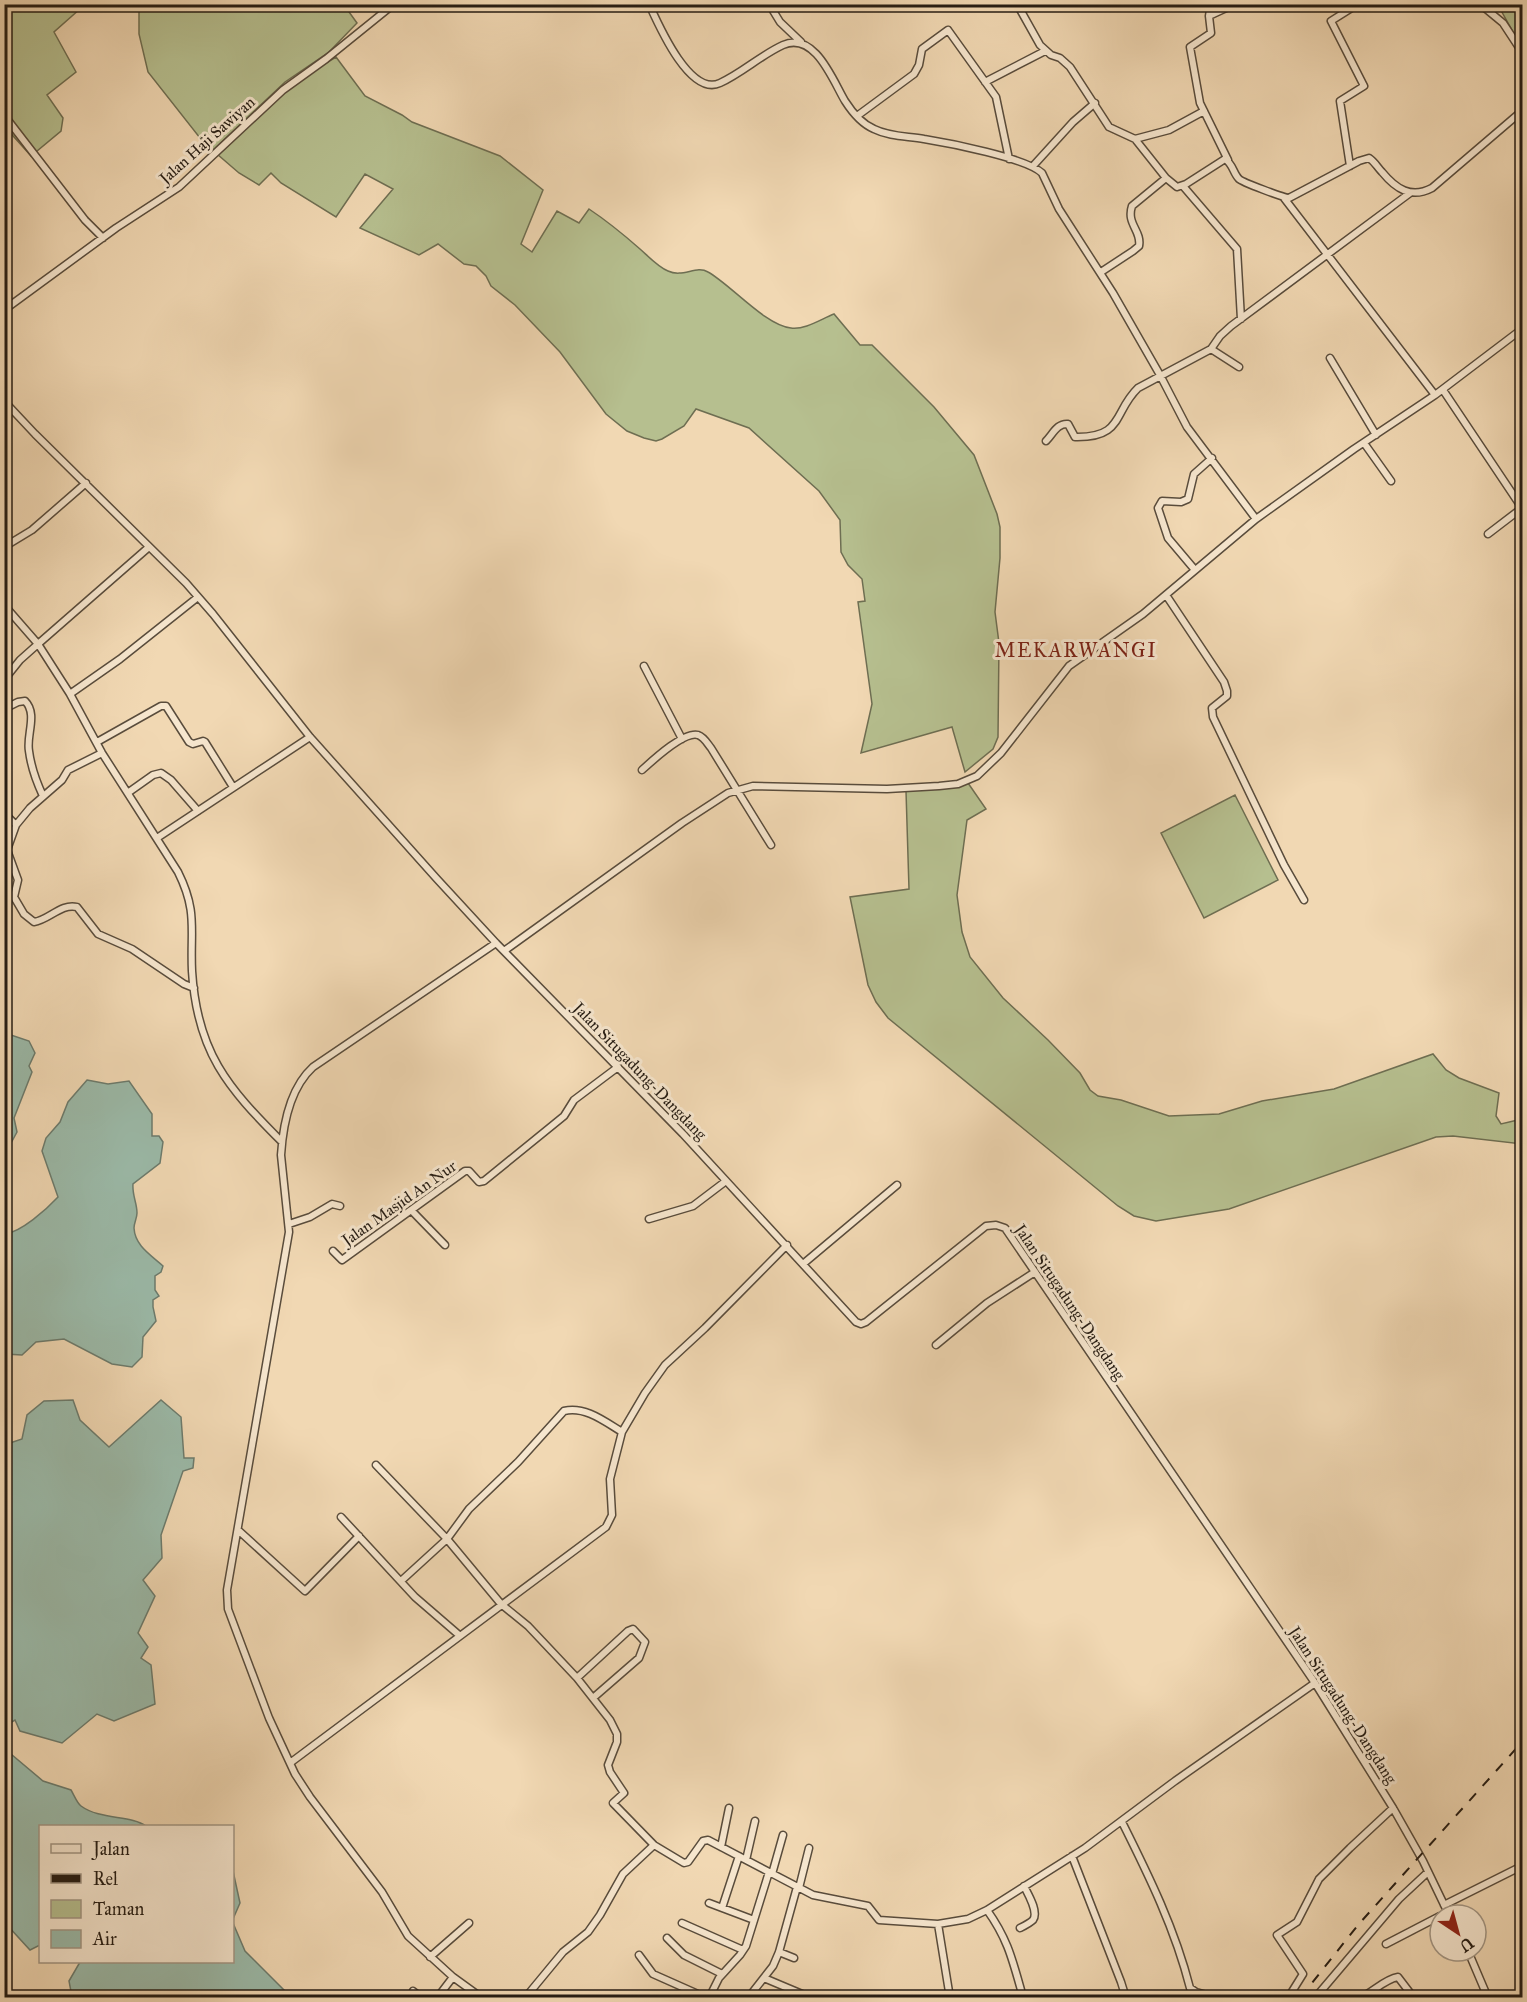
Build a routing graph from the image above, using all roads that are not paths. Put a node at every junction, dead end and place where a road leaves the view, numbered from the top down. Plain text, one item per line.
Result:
1 (394, 4) edge
2 (649, 4) edge
3 (769, 4) edge
4 (1017, 4) edge
5 (1211, 4) edge
6 (1235, 4) edge
7 (1358, 4) edge
8 (1480, 4) edge
9 (1209, 15) junction
10 (804, 45) junction
11 (1045, 51) junction
12 (1522, 52) edge
13 (985, 82) junction
14 (1095, 103) junction
15 (1204, 111) junction
16 (1522, 111) edge
17 (4, 115) edge
18 (857, 116) junction
19 (1136, 139) junction
20 (1009, 159) junction
21 (1228, 160) junction
22 (1033, 166) junction
23 (1350, 166) junction
24 (1166, 178) junction
25 (1184, 186) junction
26 (1410, 193) junction
27 (1284, 198) junction
28 (103, 238) junction
29 (1328, 255) junction
30 (1101, 272) junction
31 (4, 310) edge
32 (1241, 319) junction
33 (1522, 329) edge
34 (1211, 349) junction
35 (1330, 358) dead end
36 (1239, 367) dead end
37 (1160, 375) junction
38 (1443, 390) junction
39 (1435, 395) junction
40 (4, 401) edge
41 (1376, 435) junction
42 (1046, 441) dead end
43 (1364, 443) junction
44 (1212, 458) junction
45 (1391, 481) dead end
46 (86, 483) junction
47 (1522, 508) edge
48 (1256, 519) junction
49 (1488, 534) dead end
50 (149, 547) junction
51 (4, 548) edge
52 (1195, 570) junction
53 (1166, 595) junction
54 (198, 597) junction
55 (4, 605) edge
56 (38, 644) junction
57 (644, 666) dead end
58 (4, 680) edge
59 (70, 694) junction
60 (4, 709) edge
61 (310, 736) junction
62 (682, 739) junction
63 (97, 742) junction
64 (102, 753) junction
65 (642, 770) dead end
66 (233, 787) junction
67 (738, 790) junction
68 (129, 792) junction
69 (43, 796) junction
70 (198, 811) junction
71 (4, 813) edge
72 (16, 825) junction
73 (157, 838) junction
74 (771, 845) dead end
75 (1304, 900) dead end
76 (495, 943) junction
77 (504, 951) junction
78 (194, 988) junction
79 (618, 1067) junction
80 (282, 1142) junction
81 (726, 1181) junction
82 (897, 1185) dead end
83 (340, 1206) dead end
84 (412, 1211) junction
85 (649, 1219) dead end
86 (289, 1224) junction
87 (445, 1245) dead end
88 (787, 1245) junction
89 (333, 1251) dead end
90 (803, 1264) junction
91 (1035, 1272) junction
92 (936, 1346) dead end
93 (621, 1432) junction
94 (376, 1465) dead end
95 (341, 1517) dead end
96 (238, 1530) junction
97 (359, 1536) junction
98 (447, 1539) junction
99 (401, 1581) junction
100 (501, 1604) junction
101 (459, 1635) junction
102 (577, 1678) junction
103 (1315, 1683) junction
104 (593, 1698) junction
105 (290, 1763) junction
106 (729, 1808) dead end
107 (1393, 1808) junction
108 (755, 1821) dead end
109 (1122, 1822) junction
110 (783, 1835) dead end
111 (654, 1845) junction
112 (721, 1847) junction
113 (809, 1848) dead end
114 (739, 1856) junction
115 (1072, 1856) junction
116 (746, 1860) junction
117 (1522, 1866) edge
118 (1428, 1872) junction
119 (771, 1873) junction
120 (1024, 1886) junction
121 (798, 1887) junction
122 (710, 1903) dead end
123 (1443, 1903) edge
124 (1448, 1903) edge
125 (722, 1908) junction
126 (987, 1910) junction
127 (754, 1920) junction
128 (469, 1923) dead end
129 (682, 1923) dead end
130 (1428, 1923) edge
131 (938, 1924) junction
132 (1020, 1928) dead end
133 (668, 1938) dead end
134 (1386, 1944) dead end
135 (743, 1950) junction
136 (779, 1952) junction
137 (639, 1955) dead end
138 (430, 1957) junction
139 (794, 1958) dead end
140 (1473, 1963) edge
141 (722, 1974) junction
142 (453, 1977) junction
143 (764, 1978) junction
144 (1021, 1990) dead end
145 (413, 1991) dead end
146 (802, 1994) dead end
147 (422, 1998) edge
148 (437, 1998) edge
149 (482, 1998) edge
150 (525, 1998) edge
151 (708, 1998) edge
152 (748, 1998) edge
153 (950, 1998) edge
154 (1126, 1998) edge
155 (1218, 1998) edge
156 (1288, 1998) edge
157 (1315, 1998) edge
158 (1360, 1998) edge
159 (1414, 1998) edge
160 (1488, 1998) edge

1 - 28 street, Jalan Haji Sawiyan
2 - 10 street
3 - 10 street
4 - 11 street
5 - 9 street
6 - 9 street
7 - 23 street
8 - 12 street
9 - 15 street
10 - 18 street
11 - 13 street
11 - 14 street
13 - 18 street
13 - 20 street
14 - 19 street
14 - 22 street
15 - 19 street
15 - 21 street
16 - 26 street
17 - 28 street
18 - 20 street
19 - 24 street
20 - 22 street
21 - 25 street
21 - 27 street
22 - 30 street
23 - 26 street
23 - 27 street
24 - 25 street
24 - 30 street
25 - 32 street
26 - 29 street
27 - 29 street
28 - 31 street, Jalan Haji Sawiyan
29 - 32 street
29 - 39 street
30 - 37 street
32 - 34 street
33 - 38 street
34 - 36 street
34 - 37 street
35 - 41 street
37 - 42 street
37 - 44 street
38 - 39 street
38 - 47 street
39 - 41 street
40 - 46 street, Jalan Situgadung-Dangdang
41 - 43 street
43 - 45 street
43 - 48 street
44 - 48 street
44 - 52 street
46 - 50 street, Jalan Situgadung-Dangdang
46 - 51 street
47 - 49 street
48 - 52 street
50 - 54 street, Jalan Situgadung-Dangdang
50 - 56 street
52 - 53 street
53 - 67 street
53 - 75 street
54 - 59 street
54 - 61 street, Jalan Situgadung-Dangdang
55 - 56 street
56 - 58 street
56 - 59 street
57 - 62 street
59 - 63 street
60 - 69 street
61 - 66 street
61 - 76 street, Jalan Situgadung-Dangdang
62 - 65 street
62 - 67 street
63 - 64 street
63 - 66 street
64 - 68 street
64 - 69 street
66 - 70 street
67 - 74 street
67 - 77 street
68 - 70 street
68 - 73 street
69 - 72 street
70 - 73 street
71 - 72 street
72 - 78 street
73 - 78 street
76 - 77 street, Jalan Situgadung-Dangdang
76 - 80 street
77 - 79 street, Jalan Situgadung-Dangdang
78 - 80 street
79 - 81 street, Jalan Situgadung-Dangdang
79 - 84 street, Jalan Masjid An Nur
80 - 86 street
81 - 85 street
81 - 88 street, Jalan Situgadung-Dangdang
82 - 90 street
83 - 86 street
84 - 87 street
84 - 89 street, Jalan Masjid An Nur
86 - 96 street
88 - 90 street, Jalan Situgadung-Dangdang
88 - 93 street
90 - 91 street, Jalan Situgadung-Dangdang
91 - 92 street
91 - 103 street, Jalan Situgadung-Dangdang
93 - 98 street
93 - 100 street
94 - 98 street
95 - 97 street
96 - 97 street
96 - 105 street
97 - 99 street
98 - 99 street
98 - 100 street
99 - 101 street
100 - 101 street
100 - 102 street
101 - 105 street
102 - 104 street
102 - 104 street
103 - 107 street, Jalan Situgadung-Dangdang
103 - 109 street
104 - 111 street
105 - 138 street
106 - 112 street
107 - 118 street, Jalan Situgadung-Dangdang
107 - 156 street
108 - 116 street
109 - 115 street
109 - 155 street
110 - 119 street
111 - 112 street
111 - 150 street
112 - 114 street
113 - 121 street
114 - 116 street
114 - 125 street
115 - 120 street
115 - 154 street
116 - 119 street
117 - 124 street
118 - 123 street, Jalan Situgadung-Dangdang
118 - 157 street
119 - 121 street
119 - 127 street
120 - 126 street
120 - 132 street
121 - 131 street
121 - 136 street
122 - 125 street
125 - 127 street
126 - 131 street
126 - 144 street
127 - 135 street
128 - 138 street
129 - 135 street
130 - 134 street
131 - 153 street
133 - 141 street
135 - 141 street
136 - 139 street
136 - 143 street
137 - 151 street
138 - 142 street
140 - 160 street
141 - 151 street
142 - 148 street
142 - 149 street
143 - 146 street
143 - 152 street
145 - 147 street
158 - 159 street

